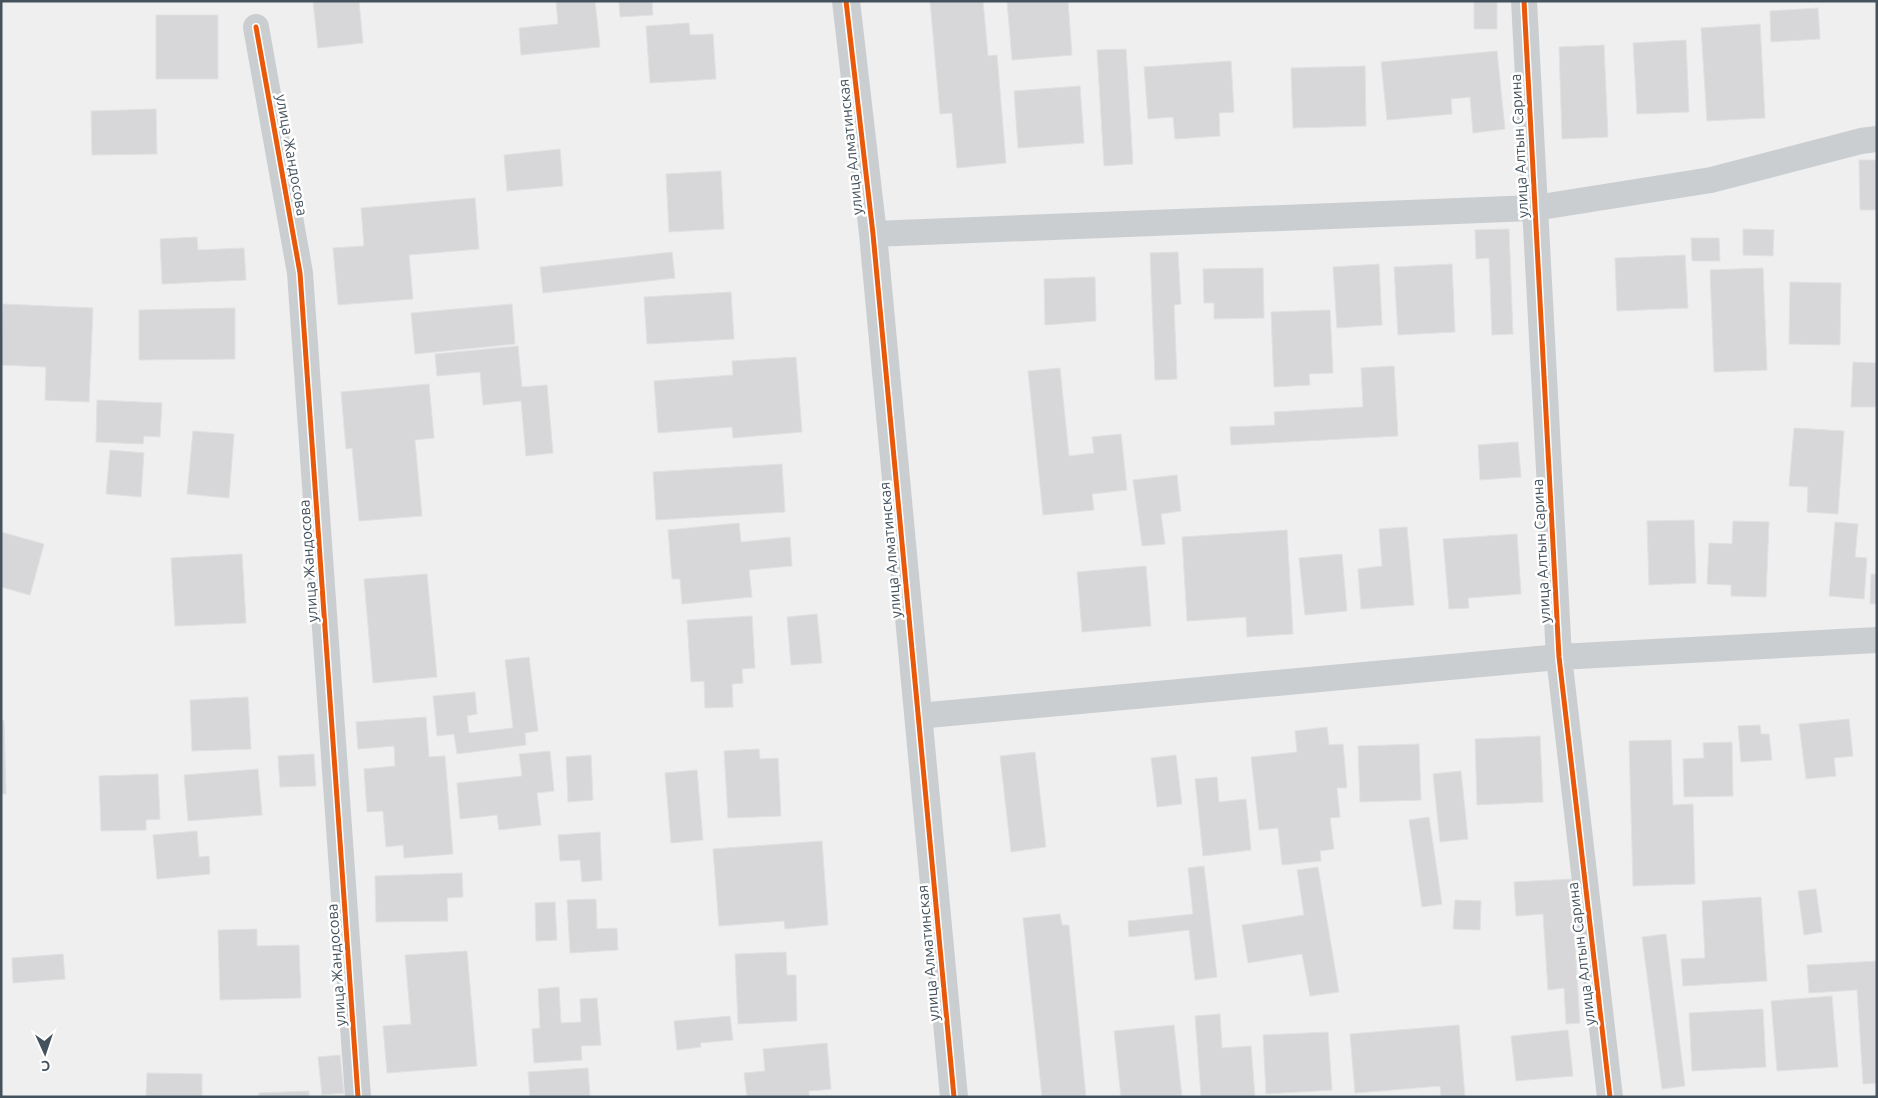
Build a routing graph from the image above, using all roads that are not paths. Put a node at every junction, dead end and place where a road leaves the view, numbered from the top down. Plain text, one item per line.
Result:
1 (846, 1) edge
2 (1524, 1) edge
3 (256, 27) dead end
4 (1877, 139) edge
5 (1535, 208) junction
6 (873, 234) junction
7 (1877, 640) edge
8 (1559, 656) junction
9 (918, 716) junction
10 (358, 1097) edge
11 (954, 1097) edge
12 (1610, 1097) edge

1 - 6 street, улица Алматинская
2 - 5 street, улица Алтын Сарина
3 - 10 street, улица Жандосова
4 - 5 street
5 - 6 street
5 - 8 street, улица Алтын Сарина
6 - 9 street, улица Алматинская
7 - 8 street
8 - 9 street
8 - 12 street, улица Алтын Сарина
9 - 11 street, улица Алматинская

